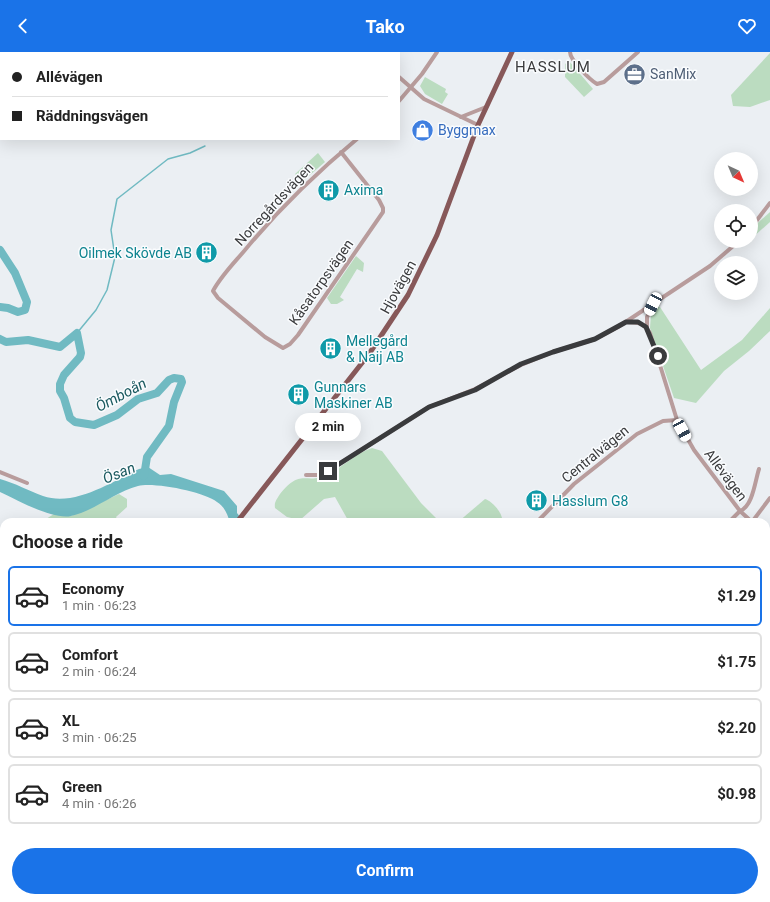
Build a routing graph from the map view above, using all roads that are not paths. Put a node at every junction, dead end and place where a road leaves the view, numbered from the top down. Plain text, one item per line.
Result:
1 (437, 52) edge
2 (512, 52) edge
3 (570, 52) edge
4 (638, 52) edge
5 (400, 78) edge
6 (411, 88) junction
7 (400, 100) edge
8 (486, 107) junction
9 (461, 117) junction
10 (478, 125) junction
11 (357, 140) edge
12 (341, 152) junction
13 (770, 203) edge
14 (758, 219) edge
15 (731, 248) edge
16 (213, 291) joint
17 (653, 304) junction
18 (626, 322) junction
19 (646, 327) junction
20 (677, 420) junction
21 (759, 469) dead end
22 (0, 472) edge
23 (306, 475) dead end
24 (27, 483) dead end
25 (770, 498) edge
26 (740, 511) junction
27 (240, 518) edge
28 (540, 518) edge
29 (733, 518) edge
30 (748, 518) edge
31 (755, 518) edge

1 - 6 street
2 - 8 main road, Hjovägen
3 - 4 street
5 - 6 street
6 - 7 street
6 - 9 street
8 - 9 street
8 - 10 main road, Hjovägen
9 - 10 street
10 - 27 main road, Hjovägen
11 - 12 street, Norregårdsvägen
12 - 16 street, Norregårdsvägen
12 - 16 street, Kåsatorpsvägen
13 - 14 street
15 - 17 street
17 - 18 street
17 - 19 street
18 - 19 street
18 - 23 street
19 - 20 street, Allévägen
20 - 26 street, Allévägen
20 - 28 street, Centralvägen
21 - 26 street
22 - 24 street
25 - 31 street
26 - 29 street, Allévägen
26 - 30 street

